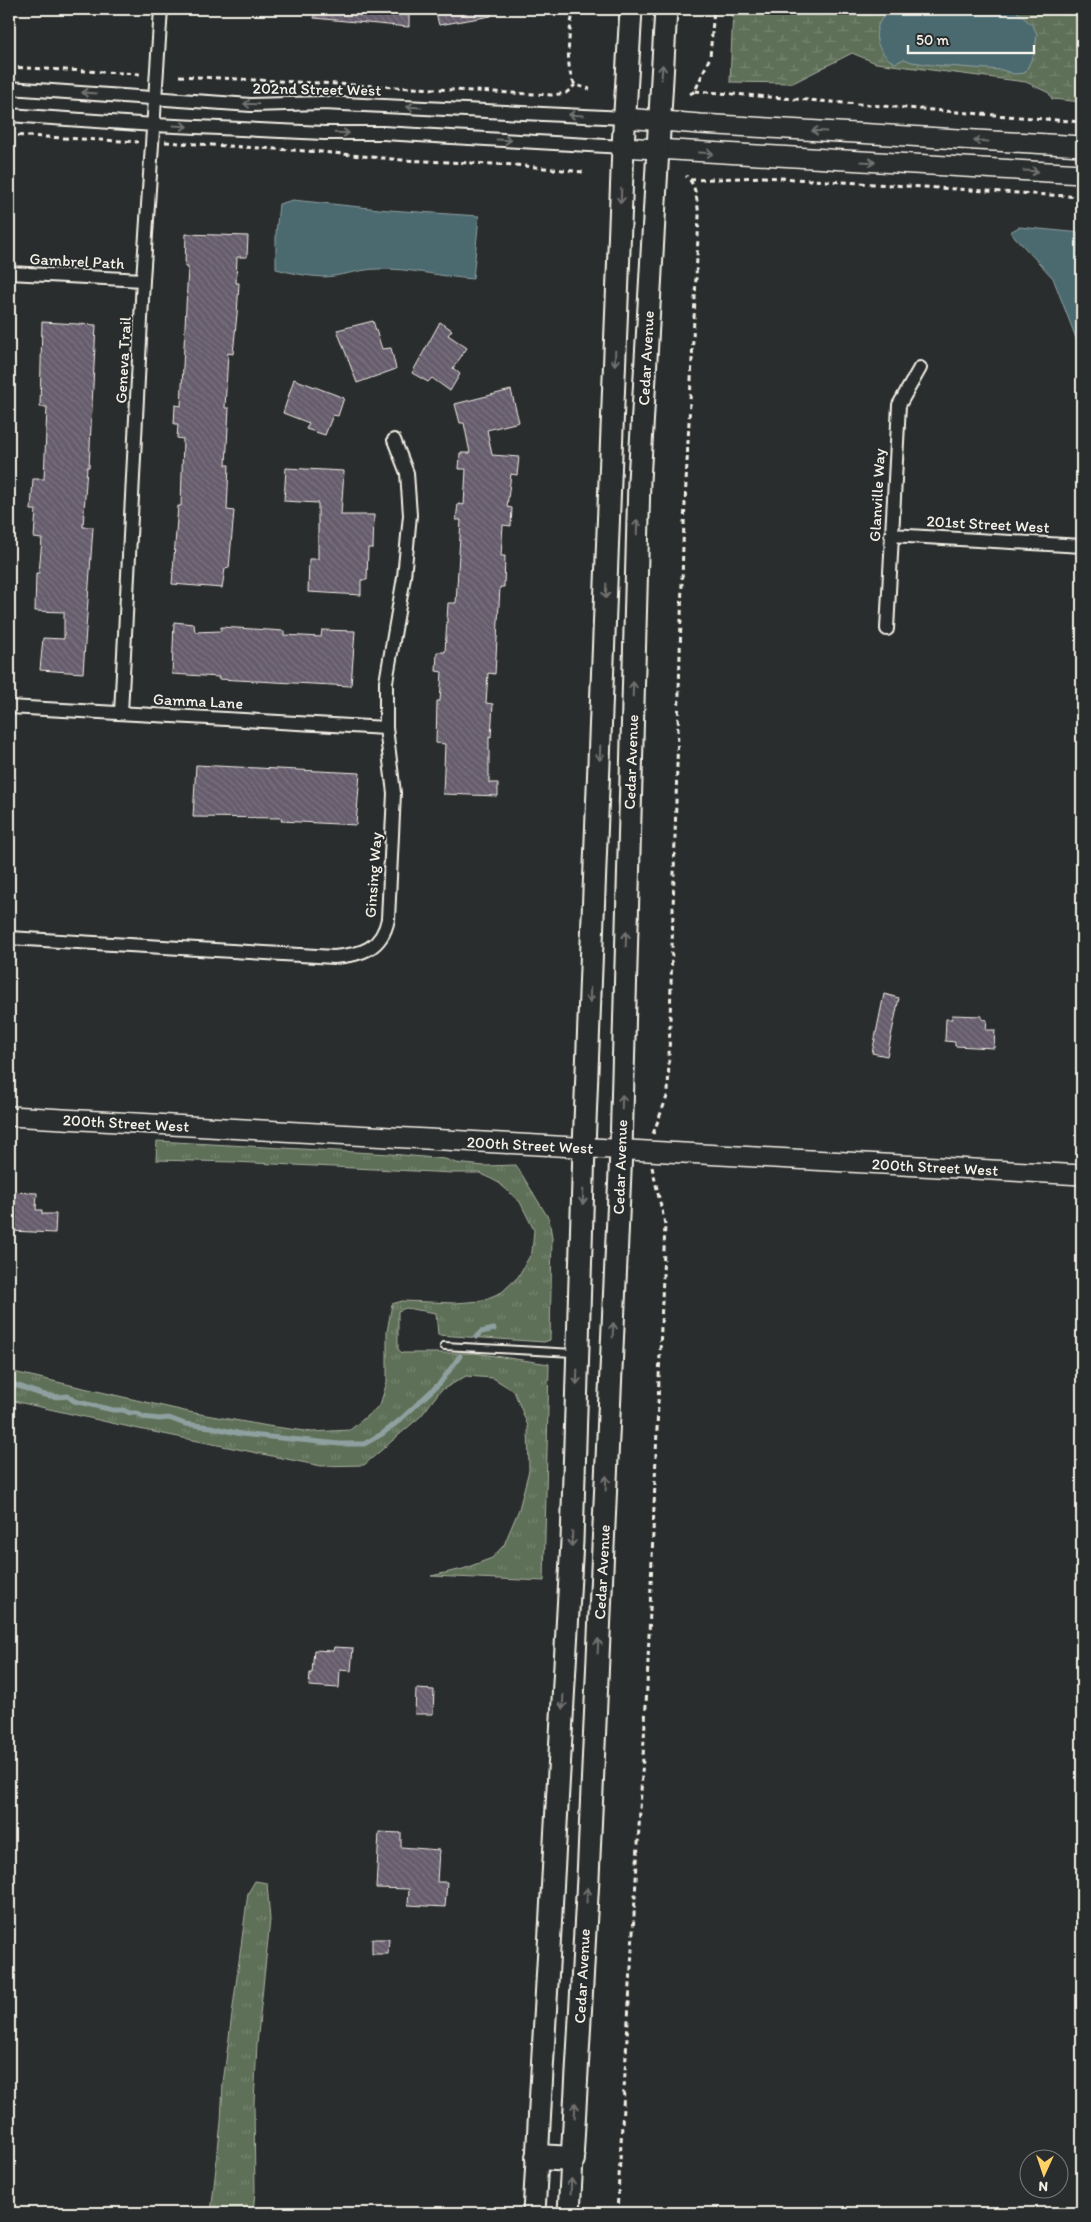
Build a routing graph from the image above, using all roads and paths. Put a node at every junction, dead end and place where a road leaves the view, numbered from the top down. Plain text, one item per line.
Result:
1 (161, 9) edge
2 (574, 9) edge
3 (631, 9) edge
4 (666, 9) edge
5 (714, 9) edge
6 (9, 67) edge
7 (141, 74) dead end
8 (180, 76) dead end
9 (575, 85) junction
10 (9, 88) edge
11 (590, 89) dead end
12 (695, 91) junction
13 (690, 94) dead end
14 (155, 97) junction
15 (9, 115) edge
16 (625, 118) junction
17 (659, 120) junction
18 (1082, 122) edge
19 (154, 125) junction
20 (9, 135) edge
21 (152, 142) junction
22 (1082, 146) edge
23 (623, 147) junction
24 (658, 150) junction
25 (583, 172) dead end
26 (1082, 174) edge
27 (686, 176) dead end
28 (690, 180) junction
29 (1082, 197) edge
30 (9, 273) edge
31 (144, 280) junction
32 (920, 368) dead end
33 (394, 440) dead end
34 (891, 535) junction
35 (1082, 546) edge
36 (887, 629) dead end
37 (9, 708) edge
38 (121, 714) junction
39 (386, 728) junction
40 (9, 938) edge
41 (9, 1116) edge
42 (584, 1148) junction
43 (621, 1150) junction
44 (650, 1152) junction
45 (1082, 1175) edge
46 (444, 1346) dead end
47 (578, 1353) junction
48 (538, 2157) junction
49 (572, 2159) junction
50 (534, 2213) edge
51 (570, 2213) edge
52 (617, 2213) edge

1 - 14 street, Geneva Trail
2 - 9 path
3 - 16 main road, Cedar Avenue
17 -> 4 main road, Cedar Avenue
5 - 12 path
6 - 7 path
8 - 9 path
9 - 11 path
14 -> 10 street, 202nd Street West
12 - 13 path
12 - 18 path
16 -> 14 street, 202nd Street West
14 - 19 street, Geneva Trail
15 - 19 street
16 - 17 street
16 - 23 main road, Cedar Avenue
22 -> 17 street
17 - 24 main road, Cedar Avenue
19 - 21 street, Geneva Trail
19 -> 23 street
20 - 21 path
21 - 25 path
21 - 31 street, Geneva Trail
23 - 24 street
23 -> 42 main road, Cedar Avenue
24 -> 26 street
43 -> 24 main road, Cedar Avenue
27 - 28 path
28 - 29 path
28 - 44 path
30 - 31 street, Gambrel Path
31 - 38 street, Geneva Trail
32 - 34 street, Glanville Way
33 - 39 street, Ginsing Way
34 - 35 street, 201st Street West
34 - 36 street, Glanville Way
37 - 38 street, Gamma Lane
38 - 39 street, Gamma Lane
39 - 40 street, Ginsing Way
41 - 42 street, 200th Street West
42 - 43 street, 200th Street West
42 -> 47 main road, Cedar Avenue
43 - 44 street, 200th Street West
49 -> 43 main road, Cedar Avenue
44 - 45 street, 200th Street West
44 - 52 path
46 - 47 lane
47 -> 48 main road, Cedar Avenue
48 - 49 highway
48 - 50 main road, Cedar Avenue
51 -> 49 main road, Cedar Avenue

